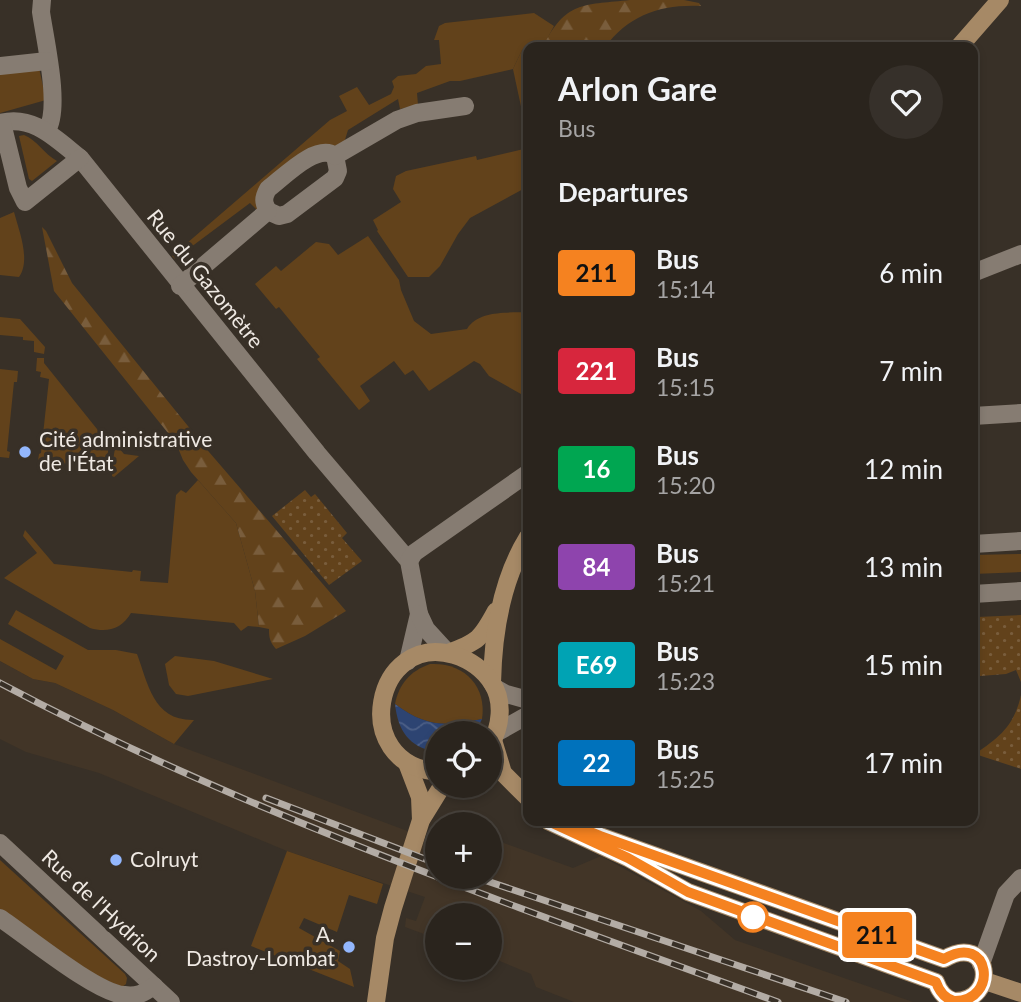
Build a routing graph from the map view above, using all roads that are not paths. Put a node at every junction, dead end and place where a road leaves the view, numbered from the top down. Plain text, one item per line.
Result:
1 (42, 0) edge
2 (1000, 0) edge
3 (964, 42) edge
4 (47, 61) junction
5 (0, 66) edge
6 (466, 106) dead end
7 (1, 123) edge
8 (47, 130) junction
9 (335, 156) junction
10 (80, 159) junction
11 (268, 211) junction
12 (1021, 254) edge
13 (978, 271) edge
14 (180, 286) junction
15 (1021, 413) edge
16 (978, 416) edge
17 (523, 477) edge
18 (1021, 541) edge
19 (978, 544) edge
20 (523, 552) edge
21 (409, 561) junction
22 (1021, 591) edge
23 (978, 594) edge
24 (503, 599) junction
25 (419, 614) junction
26 (448, 653) junction
27 (408, 661) junction
28 (494, 686) junction
29 (523, 699) edge
30 (523, 718) edge
31 (499, 721) edge
32 (502, 733) edge
33 (407, 763) junction
34 (425, 770) edge
35 (502, 770) edge
36 (502, 788) edge
37 (523, 793) edge
38 (435, 798) edge
39 (523, 805) edge
40 (421, 820) junction
41 (559, 826) edge
42 (575, 826) edge
43 (0, 843) edge
44 (1021, 877) edge
45 (0, 918) edge
46 (381, 969) junction
47 (983, 972) junction
48 (154, 986) junction
49 (1021, 993) edge
50 (171, 1002) edge
51 (376, 1002) edge
52 (387, 1002) edge

1 - 4 street
2 - 3 main road
4 - 5 street
4 - 8 street
6 - 9 street
7 - 8 street
7 - 10 street
8 - 10 street, Rue du Gazomètre
9 - 11 street
9 - 11 street
10 - 14 street, Rue du Gazomètre
11 - 14 street
12 - 13 street
14 - 21 street, Rue du Gazomètre
15 - 16 street
17 - 21 street
18 - 19 street
20 - 24 main road
21 - 25 street, Rue du Gazomètre
22 - 23 street
24 - 26 main road
24 - 28 main road
25 - 26 street, Rue du Gazomètre
25 - 27 street, Rue du Gazomètre
26 - 27 main road
26 - 28 main road
27 - 33 main road
28 - 29 street
28 - 31 main road
30 - 32 street
33 - 34 main road
33 - 40 main road
35 - 37 main road
36 - 39 main road
38 - 40 main road
40 - 46 main road
41 - 47 main road
42 - 47 main road
43 - 48 street, Rue de l'Hydrion
44 - 47 street
45 - 48 street
46 - 51 main road
46 - 52 main road
47 - 49 main road
48 - 50 street, Rue de l'Hydrion

